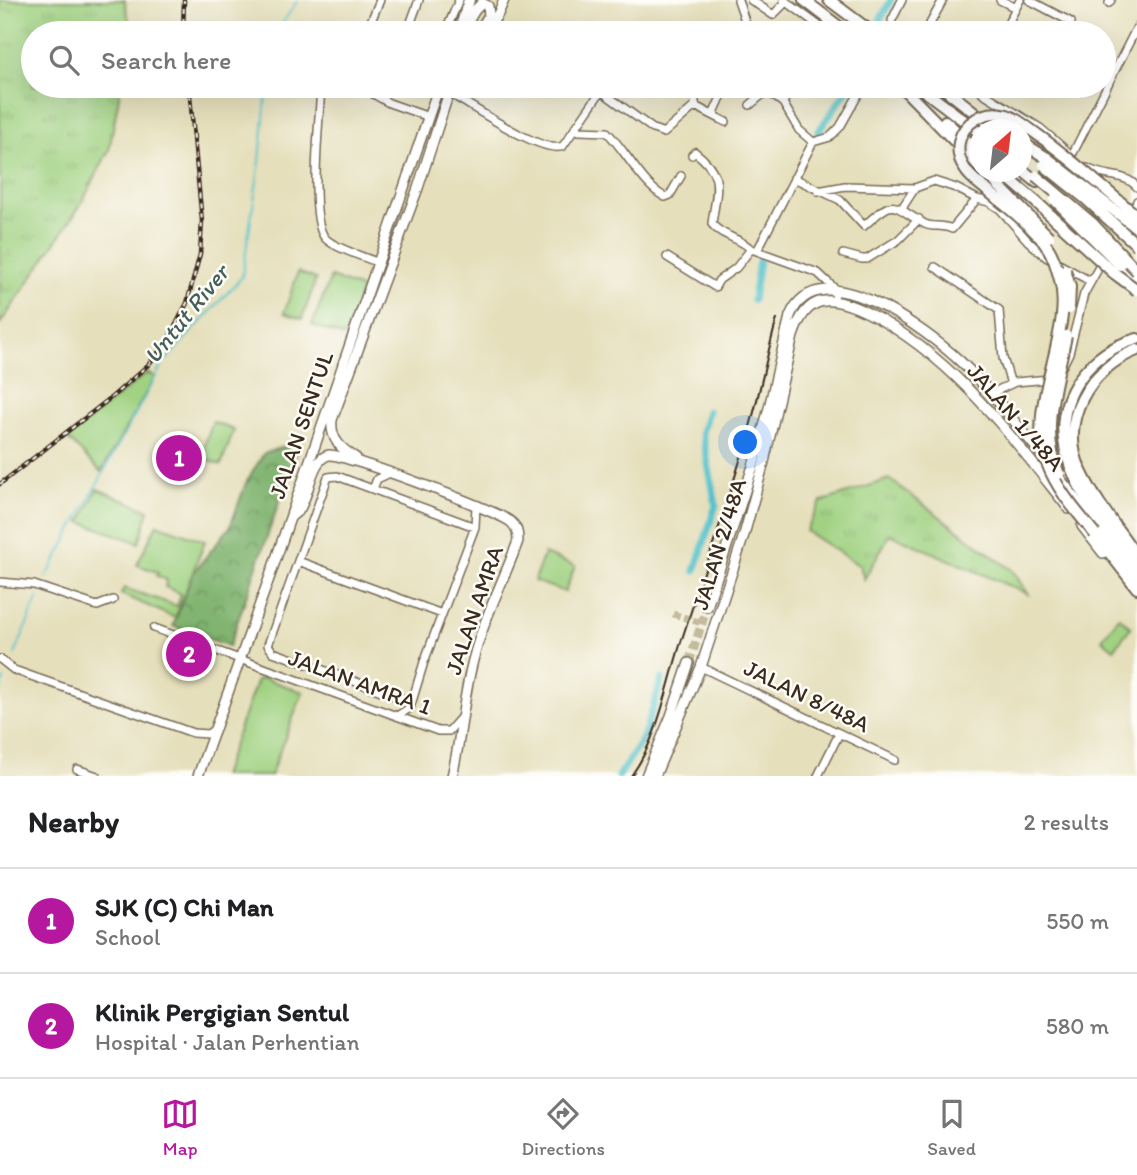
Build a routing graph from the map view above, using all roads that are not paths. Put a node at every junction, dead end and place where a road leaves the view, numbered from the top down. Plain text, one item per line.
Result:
1 (380, 0) edge
2 (419, 0) edge
3 (459, 0) edge
4 (472, 0) edge
5 (504, 0) edge
6 (737, 0) edge
7 (751, 0) edge
8 (804, 0) edge
9 (829, 0) edge
10 (902, 0) edge
11 (943, 0) edge
12 (1000, 0) edge
13 (1020, 0) edge
14 (1029, 0) edge
15 (785, 1) edge
16 (1016, 8) junction
17 (892, 20) dead end
18 (370, 21) edge
19 (411, 21) edge
20 (450, 21) edge
21 (464, 21) edge
22 (468, 21) edge
23 (485, 21) edge
24 (493, 21) edge
25 (745, 21) edge
26 (812, 21) edge
27 (832, 21) edge
28 (857, 21) edge
29 (932, 21) edge
30 (1009, 21) edge
31 (1069, 21) edge
32 (1137, 27) edge
33 (1116, 68) edge
34 (320, 98) edge
35 (380, 98) edge
36 (435, 98) edge
37 (447, 98) edge
38 (463, 98) edge
39 (596, 98) edge
40 (615, 98) edge
41 (695, 98) edge
42 (721, 98) edge
43 (759, 98) edge
44 (776, 98) edge
45 (785, 98) edge
46 (856, 98) edge
47 (915, 98) edge
48 (918, 98) edge
49 (934, 98) edge
50 (956, 98) edge
51 (991, 98) edge
52 (1101, 98) edge
53 (783, 103) junction
54 (750, 105) dead end
55 (695, 106) junction
56 (713, 115) junction
57 (429, 117) junction
58 (984, 119) edge
59 (726, 122) dead end
60 (969, 124) edge
61 (575, 128) junction
62 (813, 142) junction
63 (969, 143) edge
64 (1032, 151) edge
65 (1032, 154) edge
66 (692, 155) dead end
67 (969, 155) edge
68 (1072, 155) junction
69 (1046, 162) junction
70 (681, 176) dead end
71 (1032, 176) edge
72 (794, 178) junction
73 (1036, 179) junction
74 (995, 182) edge
75 (1013, 182) edge
76 (1135, 183) edge
77 (915, 188) junction
78 (818, 191) junction
79 (977, 199) junction
80 (1136, 206) edge
81 (902, 208) junction
82 (919, 219) junction
83 (1137, 228) edge
84 (1137, 245) edge
85 (754, 250) junction
86 (843, 254) dead end
87 (667, 257) dead end
88 (1105, 257) dead end
89 (379, 262) junction
90 (935, 267) dead end
91 (1137, 271) edge
92 (818, 272) junction
93 (1090, 281) junction
94 (1137, 283) edge
95 (820, 289) junction
96 (835, 289) junction
97 (1137, 290) edge
98 (835, 300) junction
99 (820, 301) junction
100 (1137, 339) edge
101 (1137, 350) edge
102 (1011, 384) junction
103 (990, 394) junction
104 (373, 467) junction
105 (390, 474) junction
106 (1064, 483) junction
107 (373, 489) junction
108 (476, 505) junction
109 (289, 518) junction
110 (475, 527) junction
111 (1094, 534) junction
112 (1137, 557) edge
113 (298, 561) junction
114 (1137, 569) edge
115 (1137, 577) edge
116 (0, 582) edge
117 (1137, 588) edge
118 (1137, 596) edge
119 (113, 600) dead end
120 (707, 607) tunnel mouth
121 (442, 614) junction
122 (154, 628) dead end
123 (0, 659) edge
124 (239, 659) junction
125 (689, 663) tunnel mouth
126 (307, 664) junction
127 (701, 667) junction
128 (301, 682) junction
129 (412, 702) junction
130 (463, 714) junction
131 (397, 716) junction
132 (216, 728) junction
133 (186, 730) junction
134 (839, 733) junction
135 (208, 750) junction
136 (895, 760) dead end
137 (78, 769) dead end
138 (97, 776) edge
139 (198, 776) edge
140 (452, 776) edge
141 (646, 776) edge
142 (655, 776) edge
143 (818, 776) edge

1 - 18 street
2 - 19 street
3 - 20 street
4 - 21 highway
5 - 24 main road
6 - 25 street
7 - 15 street
8 - 27 highway
9 - 28 highway
10 - 17 street
11 - 29 street
12 - 16 street
13 - 16 street
14 - 31 street
15 - 26 street
16 - 30 street
22 - 23 main road
32 - 33 street
34 - 89 street
35 - 57 street
36 - 57 main road, JALAN SENTUL
37 - 104 main road, JALAN SENTUL
38 - 61 street
39 - 61 street
40 - 55 street
41 - 55 street
42 - 56 street
43 - 54 street
44 - 53 street
45 - 53 street
46 - 62 street
47 - 67 highway
48 - 63 highway
49 - 60 highway
50 - 58 highway
51 - 68 street
52 - 68 street
53 - 62 street
55 - 56 street
56 - 59 street
57 - 89 main road, JALAN SENTUL
61 - 70 street
62 - 72 street
64 - 69 highway
65 - 69 highway
66 - 85 street
68 - 76 street
69 - 83 highway, bridge
69 - 84 highway, bridge
71 - 73 highway
72 - 78 street
72 - 85 street
73 - 91 highway, bridge
73 - 94 highway, bridge
74 - 106 highway, bridge
75 - 97 highway, bridge
77 - 78 street
77 - 79 street
77 - 81 street
78 - 81 street
79 - 82 street
79 - 93 street
80 - 111 highway, bridge
81 - 82 street
82 - 86 street
85 - 87 street
85 - 92 street
88 - 93 street
89 - 109 main road, JALAN SENTUL
90 - 102 street
92 - 95 street
92 - 96 street
93 - 102 street
95 - 96 main road
95 - 99 street
95 - 120 main road, JALAN 2/48A
96 - 98 street
96 - 103 main road, JALAN 1/48A
98 - 99 main road
98 - 118 main road, JALAN 1/48A
99 - 127 main road, JALAN 2/48A
100 - 114 highway
101 - 112 highway
102 - 103 street
103 - 106 main road, JALAN 1/48A
104 - 105 main road, JALAN AMRA
104 - 109 main road
105 - 107 street
105 - 108 main road, JALAN AMRA
106 - 111 highway, bridge
106 - 115 main road, JALAN 1/48A
107 - 110 street
107 - 113 street
108 - 110 street
108 - 130 main road, JALAN AMRA
109 - 124 main road, JALAN SENTUL
110 - 121 street
111 - 117 highway
113 - 121 street
113 - 126 street
116 - 119 street
121 - 129 street
122 - 124 street, JALAN AMRA 1
123 - 133 street
124 - 128 street, JALAN AMRA 1
124 - 132 main road, JALAN SENTUL
125 - 141 main road
126 - 128 street
126 - 129 street
127 - 134 street, JALAN 8/48A
127 - 142 main road, JALAN 2/48A
128 - 131 street, JALAN AMRA 1
129 - 131 street
130 - 131 street, JALAN AMRA 1
130 - 140 main road, JALAN AMRA
132 - 133 street
132 - 135 main road, JALAN SENTUL
133 - 135 street
134 - 136 street, JALAN 8/48A
134 - 143 street
135 - 139 main road, JALAN SENTUL
137 - 138 street

